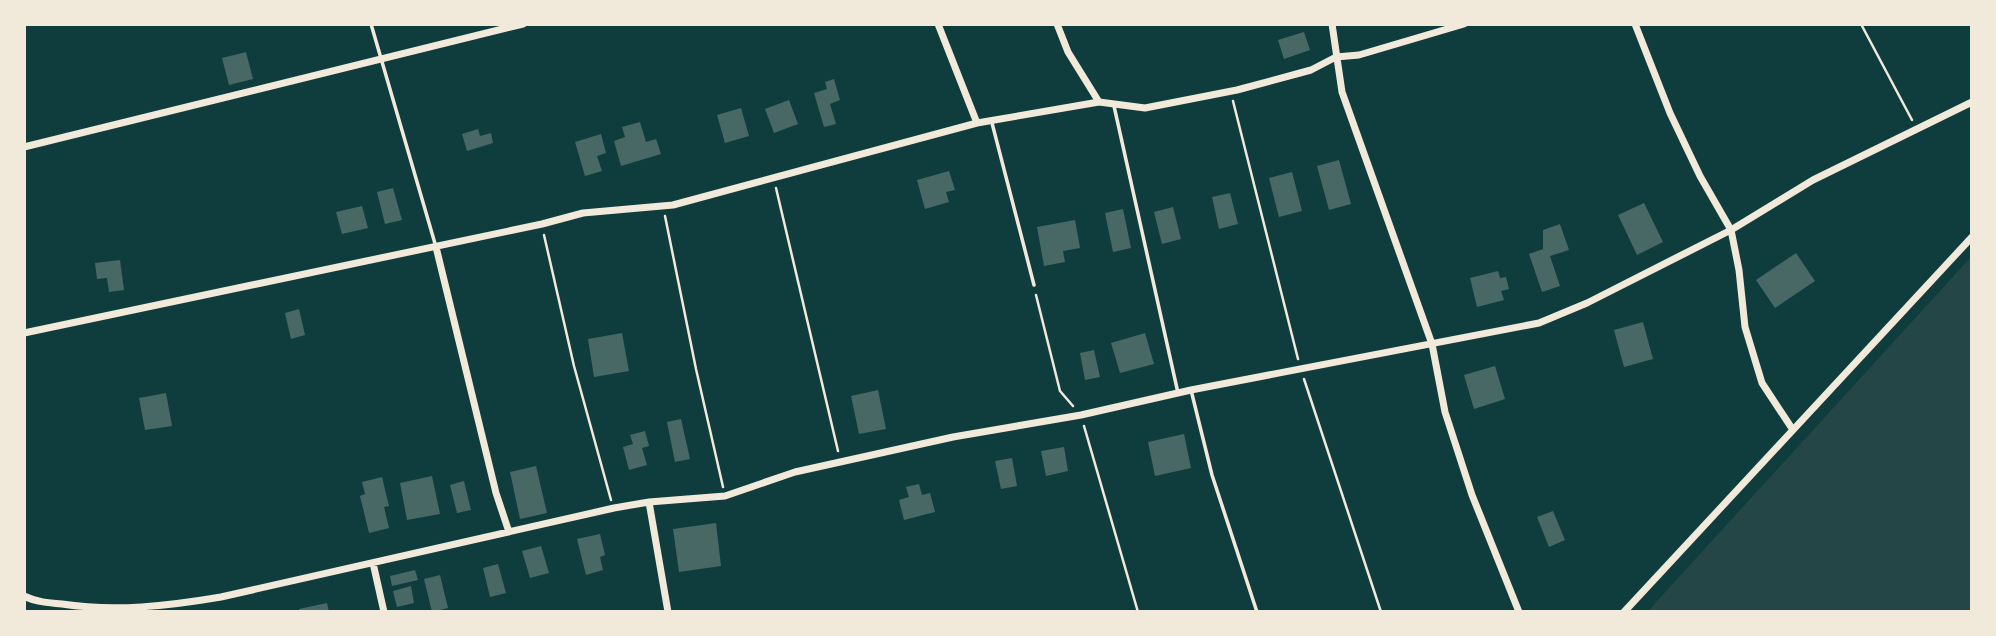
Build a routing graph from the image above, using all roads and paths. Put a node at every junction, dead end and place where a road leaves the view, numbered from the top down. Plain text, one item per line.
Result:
1 (371, 24) edge
2 (523, 24) edge
3 (939, 24) edge
4 (1057, 24) edge
5 (1332, 24) edge
6 (1464, 24) edge
7 (1635, 24) edge
8 (1861, 24) edge
9 (1336, 57) junction
10 (380, 60) junction
11 (1231, 92) junction
12 (1099, 102) junction
13 (1972, 102) edge
14 (1114, 106) junction
15 (991, 120) junction
16 (977, 123) junction
17 (1917, 129) junction
18 (24, 147) edge
19 (774, 178) junction
20 (663, 206) junction
21 (542, 225) junction
22 (1731, 230) junction
23 (1972, 237) edge
24 (436, 247) junction
25 (1034, 285) joint
26 (24, 333) edge
27 (1432, 344) junction
28 (1300, 369) junction
29 (1191, 390) junction
30 (1178, 393) junction
31 (1081, 415) junction
32 (1793, 430) junction
33 (840, 462) junction
34 (725, 496) junction
35 (649, 502) junction
36 (614, 508) junction
37 (509, 531) junction
38 (373, 563) junction
39 (24, 596) edge
40 (384, 611) edge
41 (668, 611) edge
42 (1138, 611) edge
43 (1257, 611) edge
44 (1381, 611) edge
45 (1519, 611) edge
46 (1625, 611) edge

1 - 10 lane
2 - 10 street
3 - 16 street
4 - 12 street
5 - 9 street
6 - 9 street
7 - 22 street
8 - 17 path
9 - 11 street
9 - 27 street
10 - 18 street
10 - 24 lane
11 - 14 street
11 - 28 path
12 - 14 street
12 - 15 street
13 - 17 street
14 - 30 lane
15 - 16 street
15 - 25 lane
16 - 19 street
17 - 22 street
19 - 20 street
19 - 33 path
20 - 21 street
20 - 34 path
21 - 24 street
21 - 36 path
22 - 27 street
22 - 32 street
23 - 32 street
24 - 26 street
24 - 37 street
25 - 31 path
27 - 28 street
27 - 45 street
28 - 29 street
28 - 44 path
29 - 30 street
29 - 43 lane
30 - 31 street
31 - 33 street
31 - 42 path
32 - 46 street
33 - 34 street
34 - 35 street
35 - 36 street
35 - 41 street
36 - 37 street
37 - 38 street
38 - 39 street
38 - 40 street

